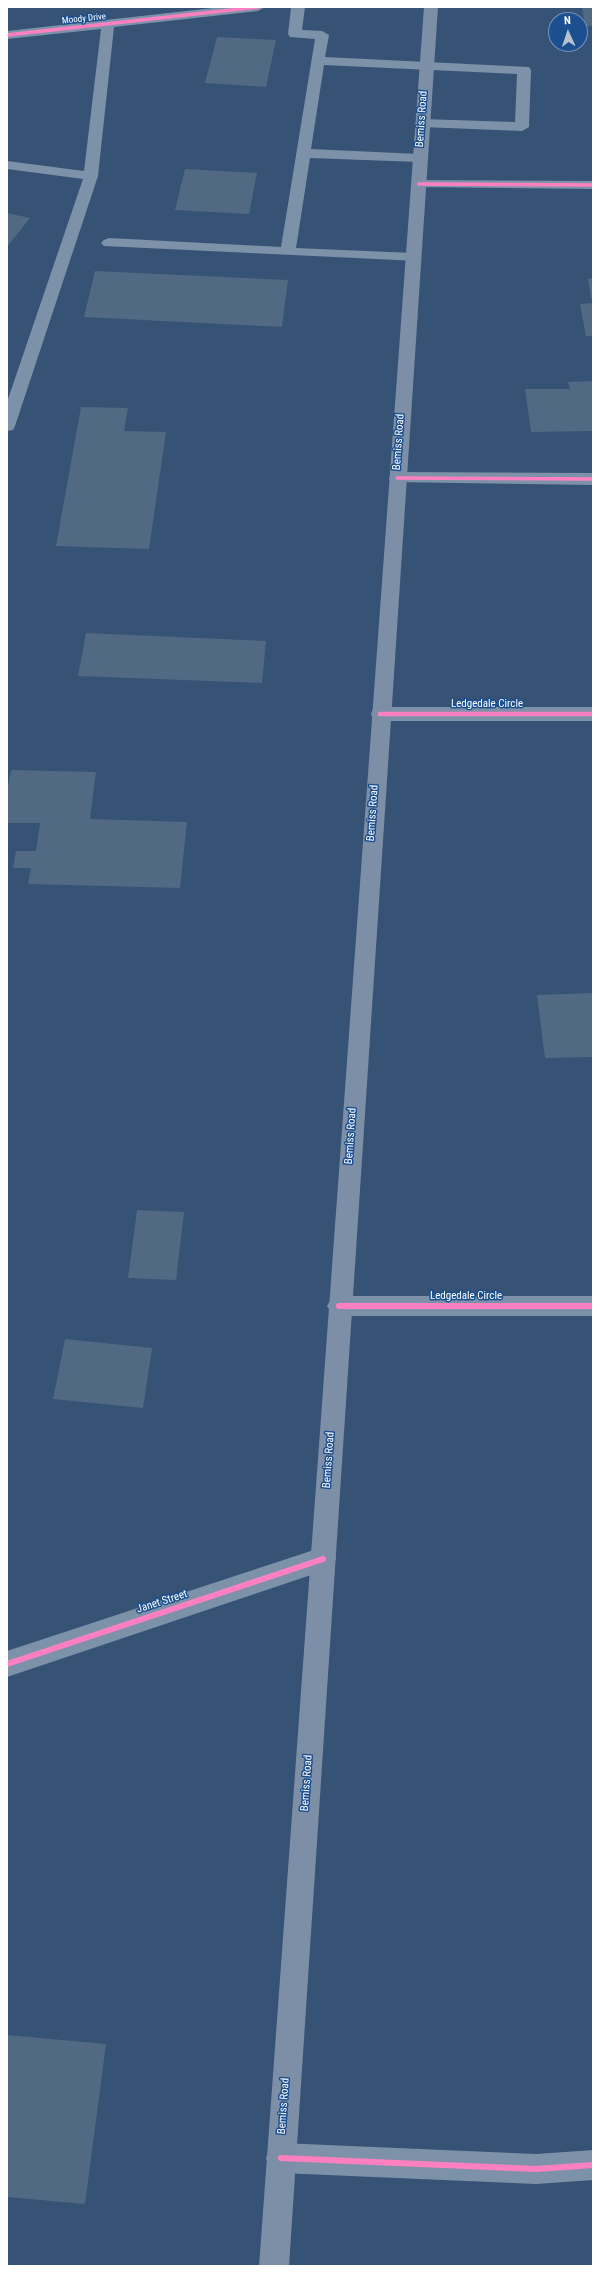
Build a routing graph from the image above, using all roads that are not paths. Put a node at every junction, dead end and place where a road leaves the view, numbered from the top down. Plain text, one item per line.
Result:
1 (258, 7) edge
2 (298, 7) edge
3 (431, 7) edge
4 (108, 24) junction
5 (7, 35) edge
6 (318, 61) junction
7 (426, 65) junction
8 (422, 123) junction
9 (304, 154) junction
10 (419, 158) junction
11 (7, 165) edge
12 (91, 176) junction
13 (419, 184) junction
14 (593, 184) edge
15 (109, 243) dead end
16 (288, 252) junction
17 (413, 258) junction
18 (7, 426) edge
19 (396, 478) junction
20 (593, 479) edge
21 (380, 714) junction
22 (593, 714) edge
23 (339, 1306) junction
24 (593, 1306) edge
25 (323, 1560) junction
26 (7, 1664) edge
27 (281, 2158) junction
28 (593, 2165) edge
29 (274, 2266) edge

1 - 4 street, Moody Drive
2 - 6 street
3 - 7 main road, Bemiss Road
4 - 5 street, Moody Drive
4 - 12 street
6 - 7 street
6 - 9 street
7 - 8 main road, Bemiss Road
7 - 8 street
8 - 10 main road, Bemiss Road
9 - 10 street
9 - 16 street
10 - 13 main road, Bemiss Road
11 - 12 street
12 - 18 street
13 - 14 street
13 - 17 main road, Bemiss Road
15 - 16 street
16 - 17 street
17 - 19 main road, Bemiss Road
19 - 20 street
19 - 21 main road, Bemiss Road
21 - 22 street, Ledgedale Circle
21 - 23 main road, Bemiss Road
23 - 24 street, Ledgedale Circle
23 - 25 main road, Bemiss Road
25 - 26 street, Janet Street
25 - 27 main road, Bemiss Road
27 - 28 street
27 - 29 main road, Bemiss Road

